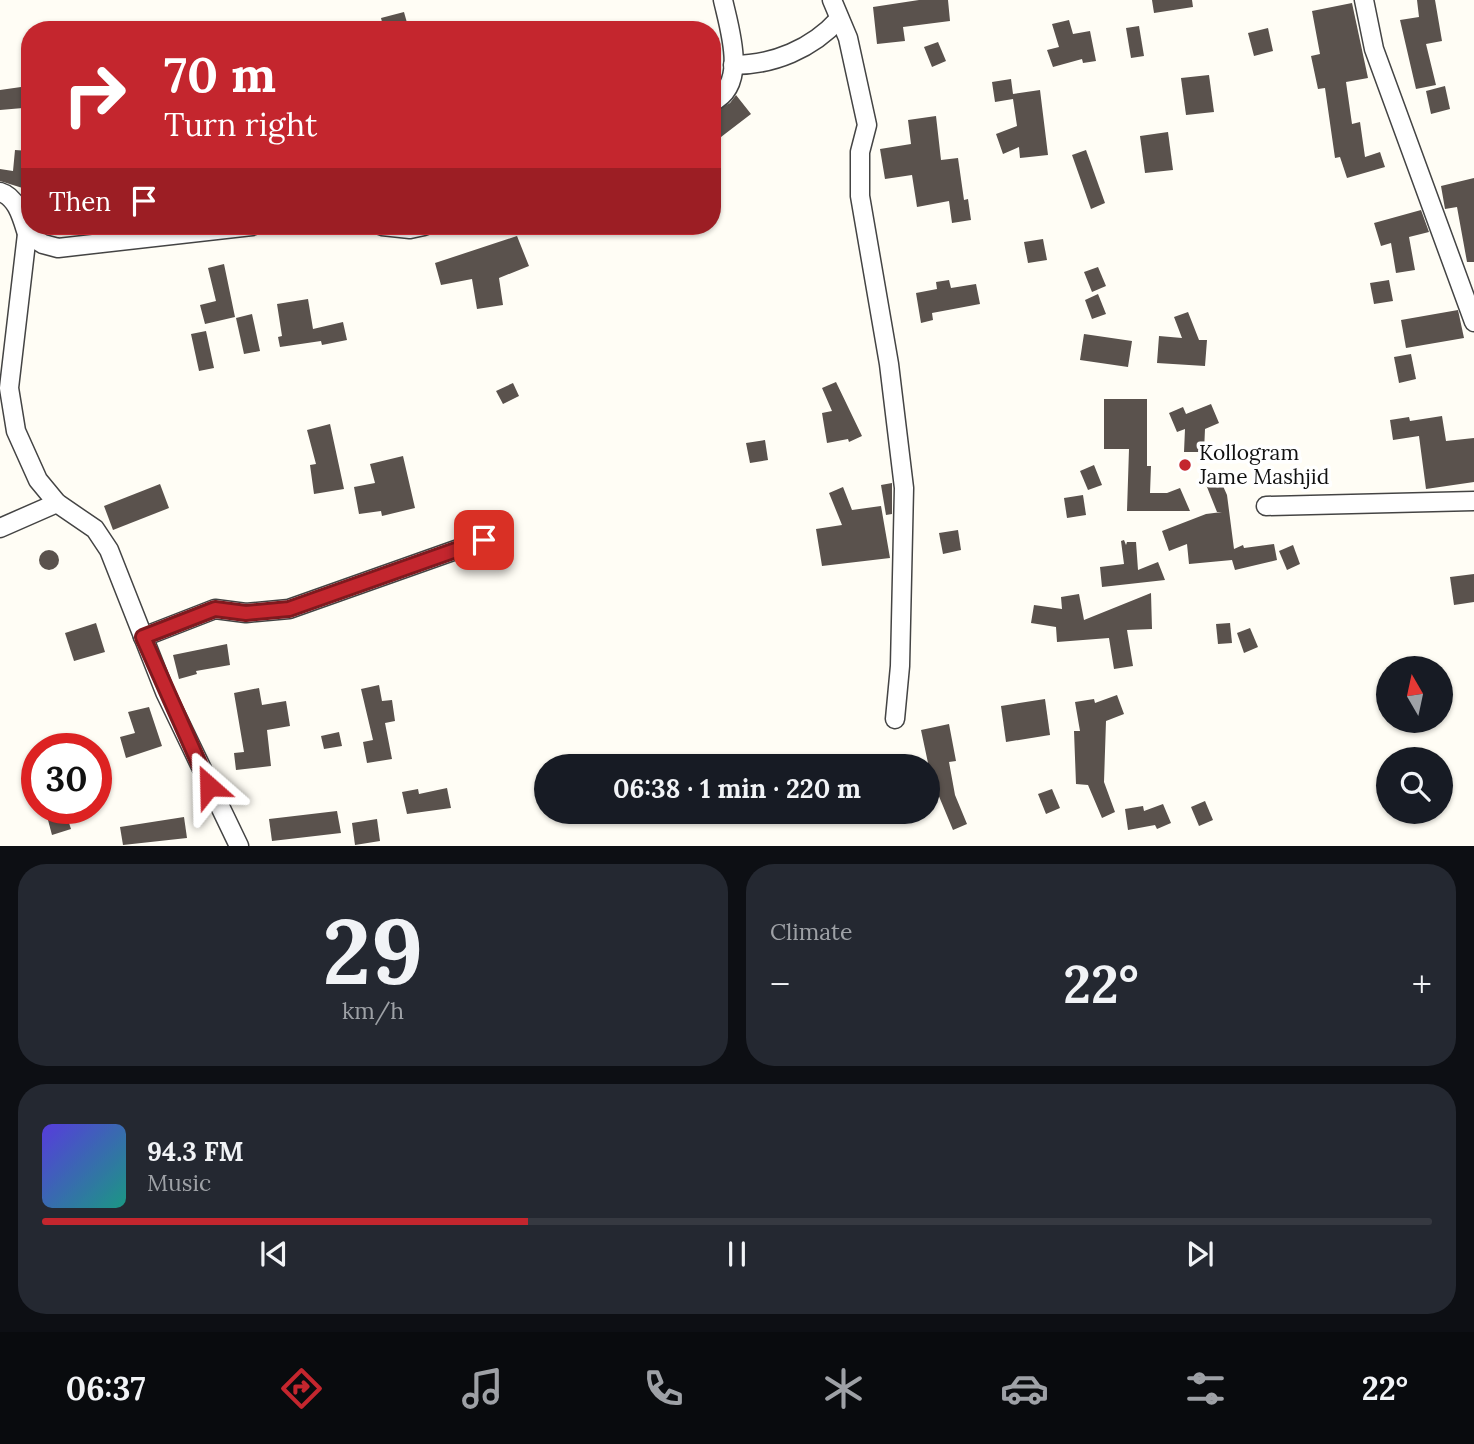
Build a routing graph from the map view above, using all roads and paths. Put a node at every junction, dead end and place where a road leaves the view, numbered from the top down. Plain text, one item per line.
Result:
1 (723, 0) edge
2 (832, 0) edge
3 (1364, 0) edge
4 (839, 19) junction
5 (733, 65) junction
6 (721, 98) edge
7 (0, 192) edge
8 (21, 215) edge
9 (27, 235) edge
10 (29, 235) edge
11 (173, 235) edge
12 (1474, 322) edge
13 (1474, 501) edge
14 (57, 503) junction
15 (1266, 506) dead end
16 (0, 528) edge
17 (484, 540) dead end
18 (143, 637) junction
19 (895, 719) dead end
20 (239, 845) edge

1 - 5 street
2 - 4 street
3 - 12 street
4 - 5 street
4 - 19 street
5 - 6 street
7 - 8 street
9 - 14 street
10 - 11 street
13 - 15 street
14 - 16 street
14 - 18 street
17 - 18 street
18 - 20 street

